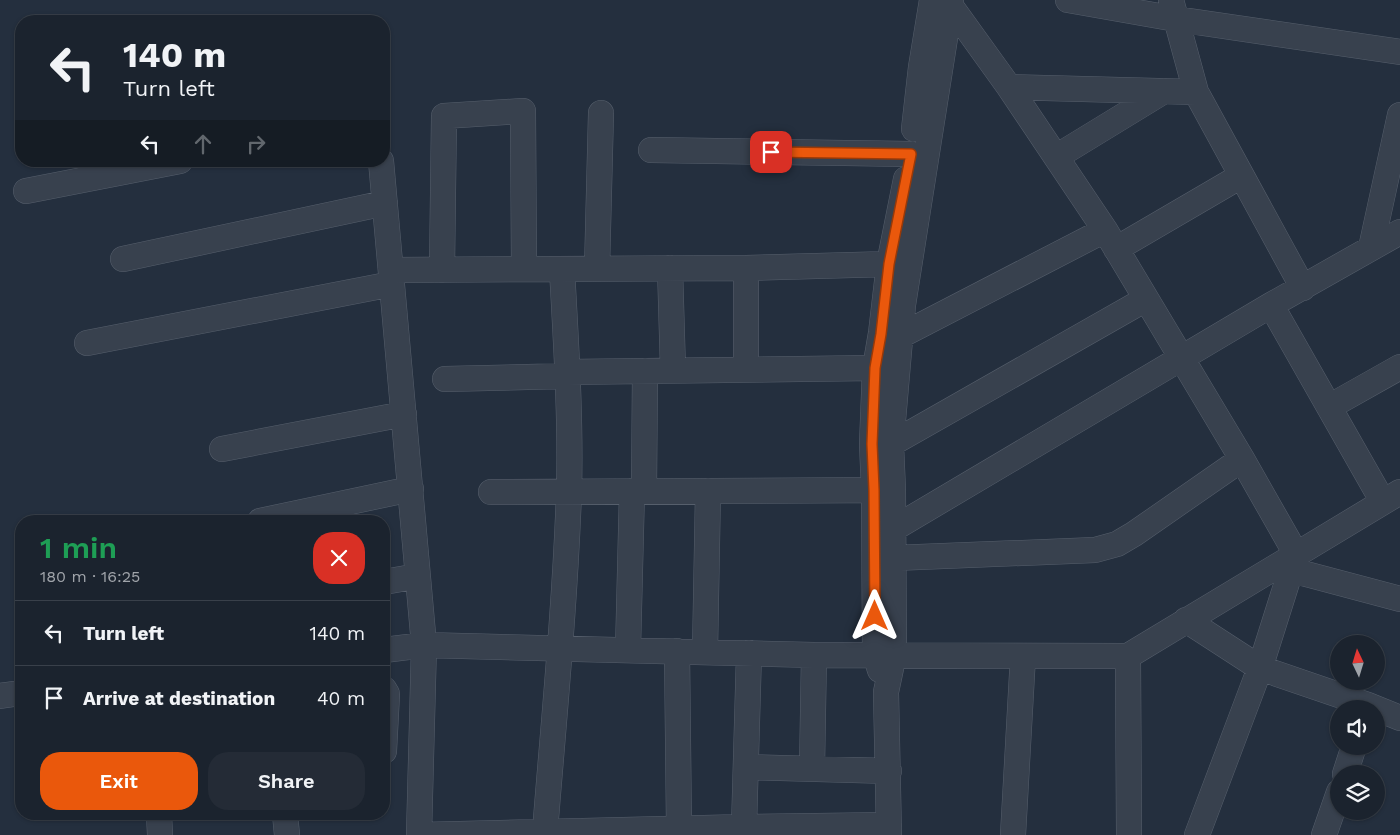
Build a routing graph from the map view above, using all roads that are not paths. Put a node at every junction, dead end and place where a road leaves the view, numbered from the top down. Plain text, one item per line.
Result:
1 (1068, 0) edge
2 (944, 2) edge
3 (1173, 9) edge
4 (1400, 52) edge
5 (1010, 87) junction
6 (1164, 91) junction
7 (1196, 92) junction
8 (601, 113) dead end
9 (1400, 115) edge
10 (651, 150) dead end
11 (911, 154) junction
12 (1056, 157) junction
13 (1394, 165) edge
14 (149, 167) edge
15 (382, 167) edge
16 (1241, 176) junction
17 (26, 191) dead end
18 (385, 203) junction
19 (1400, 232) edge
20 (1111, 240) junction
21 (1371, 248) junction
22 (124, 259) dead end
23 (889, 264) junction
24 (670, 268) junction
25 (746, 268) junction
26 (524, 269) junction
27 (562, 269) junction
28 (598, 269) junction
29 (442, 270) junction
30 (392, 277) junction
31 (1303, 288) junction
32 (1146, 299) junction
33 (1271, 305) junction
34 (900, 336) junction
35 (87, 343) dead end
36 (1182, 359) junction
37 (1400, 366) edge
38 (875, 368) junction
39 (746, 369) junction
40 (673, 370) junction
41 (646, 371) junction
42 (567, 374) junction
43 (445, 379) dead end
44 (1329, 407) junction
45 (404, 414) junction
46 (891, 444) junction
47 (222, 450) dead end
48 (1242, 459) junction
49 (410, 489) junction
50 (884, 490) junction
51 (569, 491) junction
52 (638, 491) junction
53 (708, 491) junction
54 (491, 492) dead end
55 (1391, 497) edge
56 (288, 515) edge
57 (893, 529) junction
58 (894, 558) junction
59 (1294, 562) junction
60 (418, 576) junction
61 (390, 581) edge
62 (1400, 599) edge
63 (1186, 620) junction
64 (424, 645) junction
65 (560, 648) junction
66 (390, 649) edge
67 (628, 650) junction
68 (677, 651) junction
69 (705, 652) junction
70 (749, 653) junction
71 (884, 654) junction
72 (814, 655) junction
73 (1023, 656) junction
74 (1128, 656) junction
75 (1260, 668) junction
76 (15, 694) edge
77 (0, 696) edge
78 (1348, 700) edge
79 (1385, 713) edge
80 (1400, 718) edge
81 (746, 766) junction
82 (812, 769) junction
83 (889, 771) junction
84 (1330, 818) edge
85 (159, 820) edge
86 (286, 820) edge
87 (744, 827) junction
88 (679, 828) junction
89 (889, 830) edge
90 (544, 831) junction
91 (583, 833) edge
92 (160, 835) edge
93 (288, 835) edge
94 (419, 835) edge
95 (1013, 835) edge
96 (1129, 835) edge
97 (1197, 835) edge
98 (1324, 835) edge

1 - 3 street
2 - 5 street
2 - 11 street
2 - 34 street
3 - 4 street
3 - 7 street
5 - 6 street
5 - 12 street
6 - 7 street
6 - 12 street
7 - 16 street
8 - 28 street
9 - 13 street
10 - 11 street
11 - 23 street
12 - 20 street
13 - 21 street
14 - 17 street
15 - 18 street
16 - 20 street
16 - 31 street
18 - 22 street
18 - 30 street
19 - 21 street
20 - 32 street
20 - 34 street
21 - 31 street
23 - 25 street
23 - 38 street
24 - 25 street
24 - 28 street
24 - 40 street
25 - 39 street
26 - 27 street
26 - 29 street
26 - 29 street
27 - 28 street
27 - 42 street
29 - 30 street
30 - 35 street
30 - 45 street
31 - 33 street
32 - 36 street
32 - 46 street
33 - 36 street
33 - 44 street
34 - 46 street
36 - 48 street
36 - 57 street
37 - 44 street
38 - 39 street
38 - 50 street
39 - 40 street
40 - 41 street
41 - 42 street
41 - 52 street
42 - 43 street
42 - 51 street
44 - 55 street
45 - 47 street
45 - 49 street
46 - 50 street
48 - 58 street
48 - 59 street
49 - 56 street
49 - 60 street
50 - 53 street
50 - 57 street
50 - 71 street
51 - 52 street
51 - 54 street
51 - 65 street
52 - 53 street
52 - 67 street
53 - 69 street
55 - 59 street
57 - 58 street
58 - 71 street
59 - 62 street
59 - 63 street
59 - 75 street
60 - 61 street
60 - 64 street
63 - 74 street
63 - 75 street
64 - 65 street
64 - 66 street
64 - 94 street
65 - 67 street
65 - 90 street
67 - 68 street
68 - 69 street
68 - 88 street
69 - 70 street
70 - 72 street
70 - 81 street
71 - 72 street
71 - 73 street
71 - 83 street
72 - 82 street
73 - 74 street
73 - 95 street
74 - 96 street
75 - 78 street
75 - 97 street
76 - 77 street
79 - 80 street
81 - 82 street
81 - 87 street
82 - 83 street
83 - 89 street
84 - 98 street
85 - 92 street
86 - 93 street
87 - 88 street
87 - 89 street
88 - 91 street
90 - 91 street
90 - 94 street

